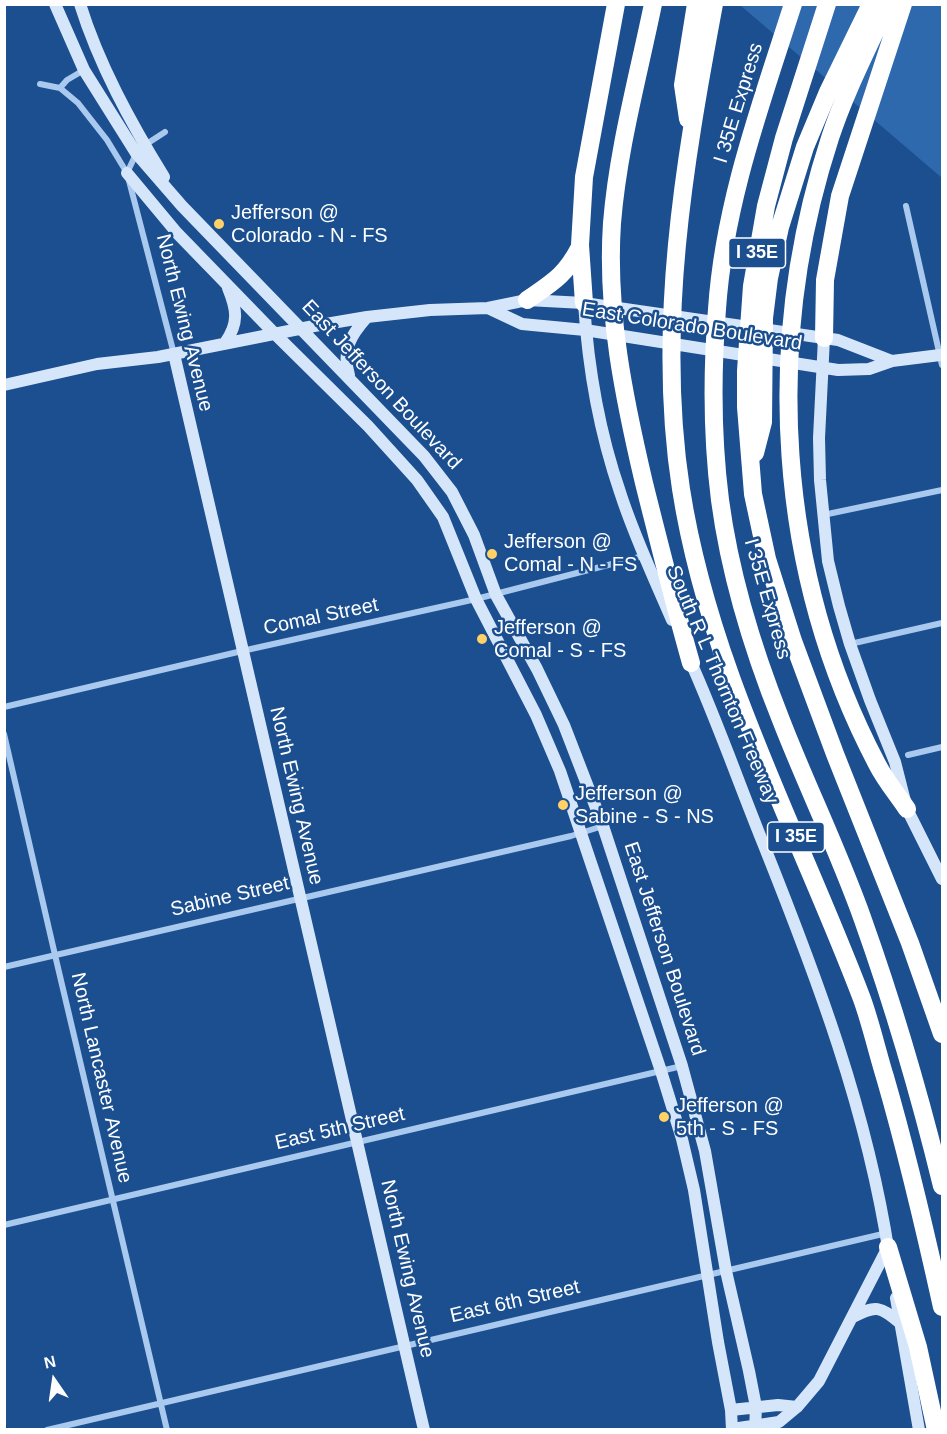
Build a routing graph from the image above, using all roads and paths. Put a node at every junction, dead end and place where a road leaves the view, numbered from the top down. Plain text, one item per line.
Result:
1 (55, 4) edge
2 (80, 4) edge
3 (616, 4) edge
4 (653, 4) edge
5 (696, 4) edge
6 (714, 4) edge
7 (793, 4) edge
8 (827, 4) edge
9 (871, 4) edge
10 (888, 4) edge
11 (903, 4) edge
12 (84, 70) junction
13 (40, 84) dead end
14 (60, 88) junction
15 (165, 132) dead end
16 (690, 132) junction
17 (140, 149) junction
18 (127, 173) junction
19 (906, 206) dead end
20 (580, 245) junction
21 (227, 284) junction
22 (527, 300) junction
23 (584, 303) junction
24 (488, 308) junction
25 (367, 317) junction
26 (302, 328) junction
27 (585, 330) junction
28 (275, 334) junction
29 (824, 338) junction
30 (225, 344) junction
31 (174, 354) junction
32 (941, 360) edge
33 (892, 361) junction
34 (824, 367) junction
35 (754, 372) junction
36 (350, 377) junction
37 (4, 385) edge
38 (942, 490) edge
39 (822, 516) junction
40 (644, 555) junction
41 (496, 595) junction
42 (476, 599) junction
43 (942, 623) edge
44 (850, 644) junction
45 (242, 651) junction
46 (691, 663) junction
47 (4, 707) edge
48 (4, 734) edge
49 (942, 747) edge
50 (908, 754) dead end
51 (907, 809) junction
52 (603, 826) junction
53 (583, 833) junction
54 (942, 879) edge
55 (300, 898) junction
56 (55, 956) junction
57 (4, 967) edge
58 (942, 1034) edge
59 (682, 1066) junction
60 (661, 1071) junction
61 (358, 1142) junction
62 (942, 1186) edge
63 (113, 1199) junction
64 (4, 1225) edge
65 (887, 1240) junction
66 (726, 1271) junction
67 (708, 1275) junction
68 (942, 1307) edge
69 (853, 1317) junction
70 (900, 1323) junction
71 (404, 1345) junction
72 (160, 1402) junction
73 (756, 1407) junction
74 (797, 1407) junction
75 (731, 1410) junction
76 (755, 1428) edge
77 (732, 1429) edge
78 (47, 1430) edge
79 (167, 1430) edge
80 (424, 1430) edge
81 (919, 1430) edge
82 (936, 1430) edge

1 - 12 main road
2 - 17 main road
3 - 20 highway
4 - 46 highway
5 - 16 highway
6 - 16 highway, South R L Thornton Freeway / I 35E
7 - 62 highway, I 35E Express
8 - 35 highway, I 35E
9 - 35 highway
10 - 51 highway
11 - 29 highway
12 - 14 street
12 - 17 main road
13 - 14 street
14 - 18 street, North Ewing Avenue
15 - 17 street
16 - 68 highway, South R L Thornton Freeway / I 35E
17 - 18 street
17 - 26 main road, East Jefferson Boulevard
18 - 21 main road, East Jefferson Boulevard
18 - 31 street, North Ewing Avenue
19 - 32 street
20 - 22 highway
20 - 23 highway
21 - 28 main road, East Jefferson Boulevard
21 - 30 main road
22 - 23 main road, East Colorado Boulevard
22 - 24 main road, East Colorado Boulevard
23 - 27 main road, South R L Thornton Freeway
23 - 29 main road, East Colorado Boulevard
24 - 25 main road, East Colorado Boulevard
24 - 27 main road, East Colorado Boulevard
25 - 26 main road, East Colorado Boulevard
25 - 36 main road
26 - 28 main road, East Colorado Boulevard
26 - 36 main road, East Jefferson Boulevard
27 - 34 main road, East Colorado Boulevard
27 - 40 main road, South R L Thornton Freeway
28 - 30 main road, East Colorado Boulevard
28 - 42 main road, East Jefferson Boulevard
29 - 33 main road, East Colorado Boulevard
29 - 34 main road
30 - 31 main road, East Colorado Boulevard
31 - 37 main road, East Colorado Boulevard
31 - 45 main road, North Ewing Avenue
32 - 33 main road, East Colorado Boulevard
33 - 34 main road, East Colorado Boulevard
34 - 39 main road
35 - 58 highway
36 - 41 main road, East Jefferson Boulevard
38 - 39 street
39 - 44 main road
40 - 41 street, Comal Street
40 - 46 main road, South R L Thornton Freeway
41 - 42 street, Comal Street
41 - 52 main road, East Jefferson Boulevard
42 - 45 street, Comal Street
42 - 53 main road, East Jefferson Boulevard
43 - 44 street
44 - 51 main road
45 - 47 street, Comal Street
45 - 55 main road, North Ewing Avenue
46 - 65 main road, South R L Thornton Freeway
48 - 56 street, North Lancaster Avenue
49 - 50 street
51 - 54 main road
52 - 53 street, Sabine Street
52 - 59 main road, East Jefferson Boulevard
53 - 55 street, Sabine Street
53 - 60 main road, East Jefferson Boulevard
55 - 56 street, Sabine Street
55 - 61 main road, North Ewing Avenue
56 - 57 street, Sabine Street
56 - 63 street, North Lancaster Avenue
59 - 60 street, East 5th Street
59 - 66 main road, East Jefferson Boulevard
60 - 61 street, East 5th Street
60 - 67 main road, East Jefferson Boulevard
61 - 63 street, East 5th Street
61 - 71 main road, North Ewing Avenue
63 - 64 street, East 5th Street
63 - 72 street, North Lancaster Avenue
65 - 66 street, East 6th Street
65 - 69 main road
65 - 70 main road, South R L Thornton Freeway
65 - 82 highway
66 - 67 street, East 6th Street
66 - 73 main road, East Jefferson Boulevard
67 - 71 street, East 6th Street
67 - 75 main road, East Jefferson Boulevard
69 - 70 main road
69 - 74 main road
70 - 81 main road, South R L Thornton Freeway
71 - 72 street, East 6th Street
71 - 80 main road, North Ewing Avenue
72 - 78 street, East 6th Street
72 - 79 street, North Lancaster Avenue
73 - 74 main road
73 - 75 main road
73 - 76 main road, East Jefferson Boulevard
74 - 76 main road
75 - 77 main road, East Jefferson Boulevard
76 - 77 main road

